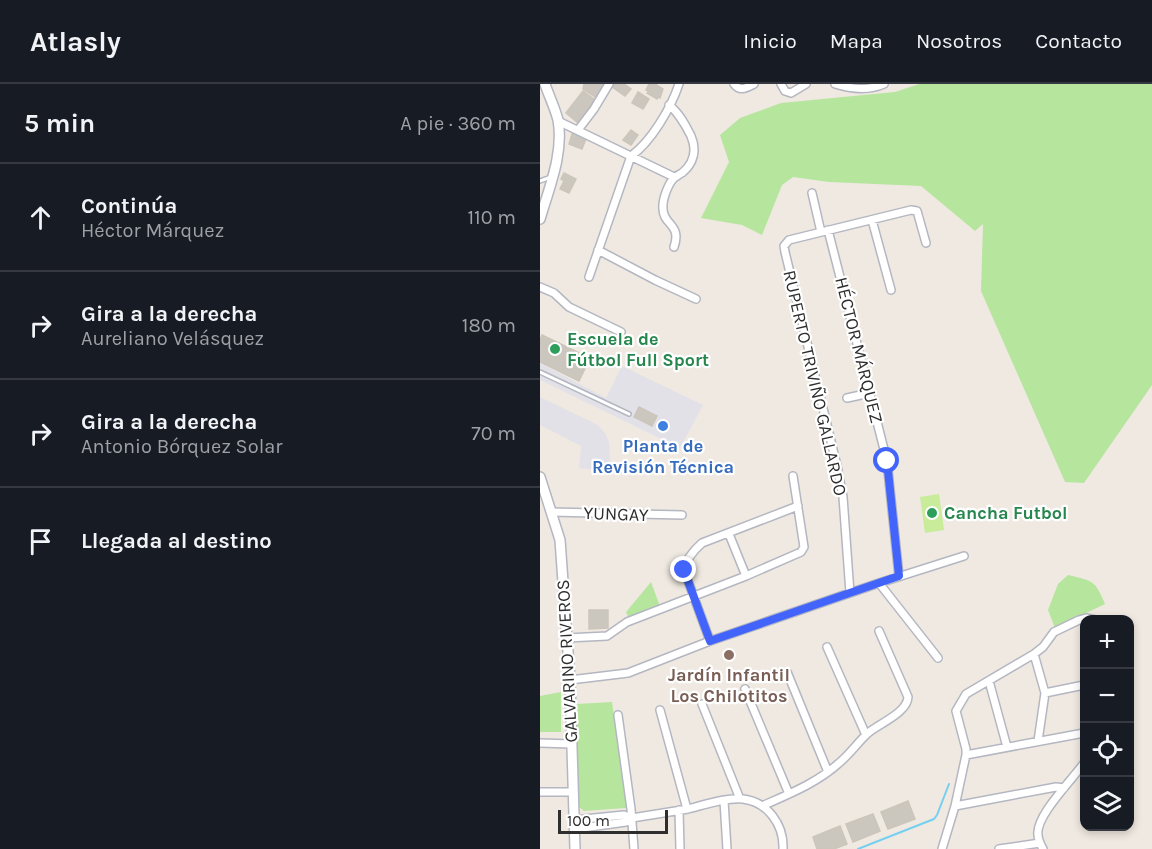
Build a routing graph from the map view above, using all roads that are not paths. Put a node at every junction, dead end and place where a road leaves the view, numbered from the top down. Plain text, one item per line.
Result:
1 (545, 84) edge
2 (609, 84) edge
3 (678, 84) edge
4 (734, 84) edge
5 (754, 84) edge
6 (806, 84) edge
7 (835, 84) edge
8 (884, 84) edge
9 (783, 87) edge
10 (669, 105) junction
11 (558, 121) junction
12 (578, 130) junction
13 (631, 156) junction
14 (553, 176) junction
15 (674, 177) junction
16 (540, 182) edge
17 (812, 193) dead end
18 (540, 219) edge
19 (872, 220) junction
20 (825, 231) junction
21 (926, 243) dead end
22 (674, 247) dead end
23 (598, 250) junction
24 (589, 277) dead end
25 (540, 286) edge
26 (891, 290) dead end
27 (696, 299) dead end
28 (621, 332) dead end
29 (540, 372) edge
30 (870, 393) junction
31 (847, 398) dead end
32 (629, 414) dead end
33 (793, 476) dead end
34 (540, 477) edge
35 (798, 506) junction
36 (551, 512) junction
37 (681, 515) dead end
38 (729, 534) junction
39 (964, 556) dead end
40 (746, 576) junction
41 (899, 576) junction
42 (879, 583) junction
43 (850, 593) junction
44 (693, 597) junction
45 (1080, 620) edge
46 (879, 631) dead end
47 (567, 638) junction
48 (710, 641) junction
49 (827, 647) dead end
50 (1034, 654) junction
51 (938, 658) dead end
52 (788, 672) dead end
53 (570, 680) junction
54 (989, 681) junction
55 (1080, 686) edge
56 (745, 689) dead end
57 (1045, 693) junction
58 (702, 704) dead end
59 (660, 710) dead end
60 (618, 716) dead end
61 (1080, 734) edge
62 (866, 735) junction
63 (1038, 741) junction
64 (540, 743) edge
65 (571, 744) junction
66 (1007, 747) junction
67 (966, 755) junction
68 (1080, 768) edge
69 (828, 772) junction
70 (1064, 788) junction
71 (540, 792) edge
72 (573, 792) junction
73 (789, 794) junction
74 (740, 799) junction
75 (724, 801) junction
76 (762, 806) junction
77 (955, 806) junction
78 (683, 810) junction
79 (632, 818) junction
80 (575, 825) junction
81 (783, 845) edge
82 (1042, 846) edge
83 (575, 849) edge
84 (634, 849) edge
85 (680, 849) edge
86 (727, 849) edge
87 (942, 849) edge
88 (999, 849) edge

1 - 11 street
2 - 12 street
3 - 10 street
4 - 5 street
6 - 9 street
7 - 8 street
10 - 13 street
10 - 15 street
11 - 12 street
11 - 14 street
12 - 13 street
13 - 15 street
13 - 23 street
14 - 16 lane
14 - 18 street
15 - 22 street
17 - 20 street, HÉCTOR MÁRQUEZ
19 - 20 street
19 - 21 street
19 - 26 street
20 - 30 street, HÉCTOR MÁRQUEZ
20 - 43 street, RUPERTO TRIVIÑO GALLARDO
23 - 24 street
23 - 27 street
25 - 28 street
29 - 32 lane
30 - 31 street
30 - 41 street, HÉCTOR MÁRQUEZ
33 - 35 street
34 - 36 street, GALVARINO RIVEROS
35 - 38 street
35 - 40 street
36 - 37 street, YUNGAY
36 - 47 street, GALVARINO RIVEROS
38 - 40 street
38 - 44 street
39 - 41 street
40 - 44 street
41 - 42 street
42 - 43 street
42 - 51 street
43 - 48 street
44 - 47 street
44 - 48 street
45 - 50 street
46 - 62 street
47 - 53 street, GALVARINO RIVEROS
48 - 53 street
49 - 62 street
50 - 54 street
50 - 57 street
52 - 69 street
53 - 65 street, GALVARINO RIVEROS
54 - 66 street
54 - 67 street
55 - 57 street
56 - 73 street
57 - 63 street
58 - 74 street
59 - 78 street
60 - 79 street
61 - 63 street
62 - 69 street
63 - 66 street
64 - 65 street
65 - 72 street, GALVARINO RIVEROS
66 - 67 street
67 - 77 street
68 - 70 street
69 - 73 street
70 - 77 street
70 - 82 street
71 - 72 street
72 - 80 street, GALVARINO RIVEROS
73 - 76 street
74 - 75 street
74 - 76 street
75 - 78 street
75 - 86 street
76 - 81 street
77 - 87 street
78 - 79 street
78 - 85 street
79 - 80 street
79 - 84 street
80 - 83 street, GALVARINO RIVEROS
82 - 88 street

